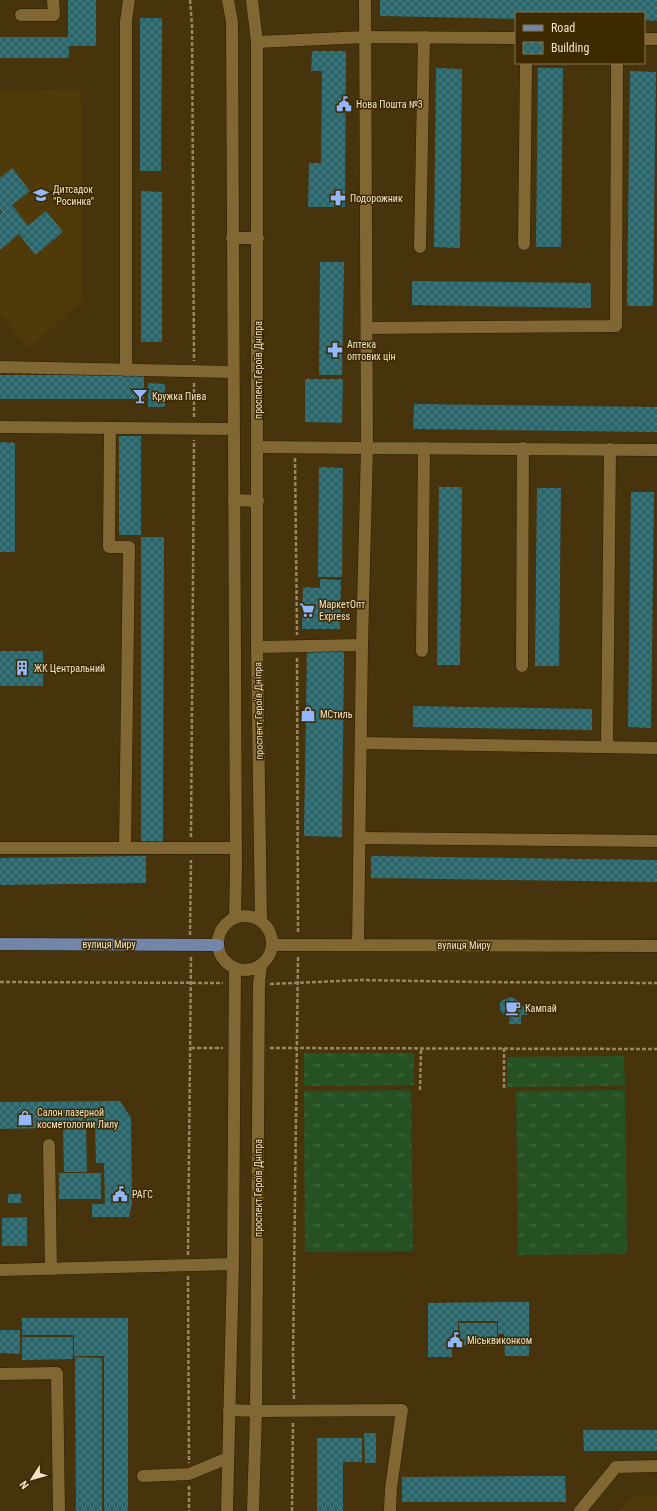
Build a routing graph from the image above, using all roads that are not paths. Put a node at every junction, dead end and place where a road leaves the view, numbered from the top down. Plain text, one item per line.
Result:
1 (53, 0) edge
2 (129, 0) edge
3 (228, 0) edge
4 (252, 0) edge
5 (365, 0) edge
6 (21, 15) dead end
7 (365, 37) junction
8 (424, 37) junction
9 (515, 38) edge
10 (645, 39) edge
11 (657, 39) edge
12 (257, 42) junction
13 (526, 64) edge
14 (617, 64) edge
15 (232, 238) junction
16 (258, 238) junction
17 (524, 244) dead end
18 (420, 247) dead end
19 (367, 328) junction
20 (0, 367) edge
21 (126, 370) junction
22 (233, 372) junction
23 (0, 427) edge
24 (110, 428) junction
25 (233, 429) junction
26 (258, 447) junction
27 (367, 448) junction
28 (424, 448) junction
29 (523, 448) junction
30 (610, 449) junction
31 (657, 450) edge
32 (234, 500) junction
33 (258, 501) junction
34 (362, 645) junction
35 (257, 646) junction
36 (422, 651) dead end
37 (522, 666) dead end
38 (361, 743) junction
39 (608, 746) junction
40 (657, 748) edge
41 (360, 838) junction
42 (657, 840) edge
43 (0, 848) edge
44 (125, 848) junction
45 (236, 848) junction
46 (235, 918) junction
47 (261, 921) junction
48 (0, 944) edge
49 (218, 945) junction
50 (272, 945) junction
51 (358, 945) junction
52 (657, 946) edge
53 (261, 965) junction
54 (235, 968) junction
55 (49, 1145) dead end
56 (233, 1264) junction
57 (51, 1269) junction
58 (0, 1270) edge
59 (0, 1374) edge
60 (229, 1410) junction
61 (256, 1411) junction
62 (228, 1458) junction
63 (657, 1466) edge
64 (143, 1476) dead end
65 (59, 1511) edge
66 (227, 1511) edge
67 (253, 1511) edge
68 (390, 1511) edge
69 (580, 1511) edge

1 - 6 street
2 - 21 street
3 - 15 street
4 - 12 street, проспект Героїв Дніпра
5 - 7 street
7 - 8 street
7 - 12 street
7 - 19 street
8 - 9 street
8 - 18 street
10 - 11 street
12 - 16 street, проспект Героїв Дніпра
13 - 17 street
14 - 19 street
15 - 16 street
15 - 22 street
16 - 26 street, проспект Героїв Дніпра
19 - 27 street
20 - 21 street
21 - 22 street
22 - 25 street
23 - 24 street
24 - 25 street
24 - 44 street
25 - 32 street
26 - 27 street
26 - 33 street, проспект Героїв Дніпра
27 - 28 street
27 - 34 street
28 - 29 street
28 - 36 street
29 - 30 street
29 - 37 street
30 - 31 street
30 - 39 street
32 - 33 street
32 - 45 street
33 - 35 street, проспект Героїв Дніпра
34 - 35 street
34 - 38 street
35 - 47 street, проспект Героїв Дніпра
38 - 39 street
38 - 41 street
39 - 40 street
41 - 42 street
41 - 51 street
43 - 44 street
44 - 45 street
45 - 46 street
46 - 47 street
46 - 49 street
47 - 50 street
48 - 49 main road, вулиця Миру
49 - 54 street
50 - 51 street, вулиця Миру
50 - 53 street
51 - 52 street, вулиця Миру
53 - 54 street
53 - 61 street, проспект Героїв Дніпра
54 - 56 street
55 - 57 street
56 - 57 street
56 - 60 street
57 - 58 street
59 - 65 street
60 - 61 street
60 - 62 street
61 - 67 street, проспект Героїв Дніпра
61 - 68 street
62 - 64 street
62 - 66 street
63 - 69 street

